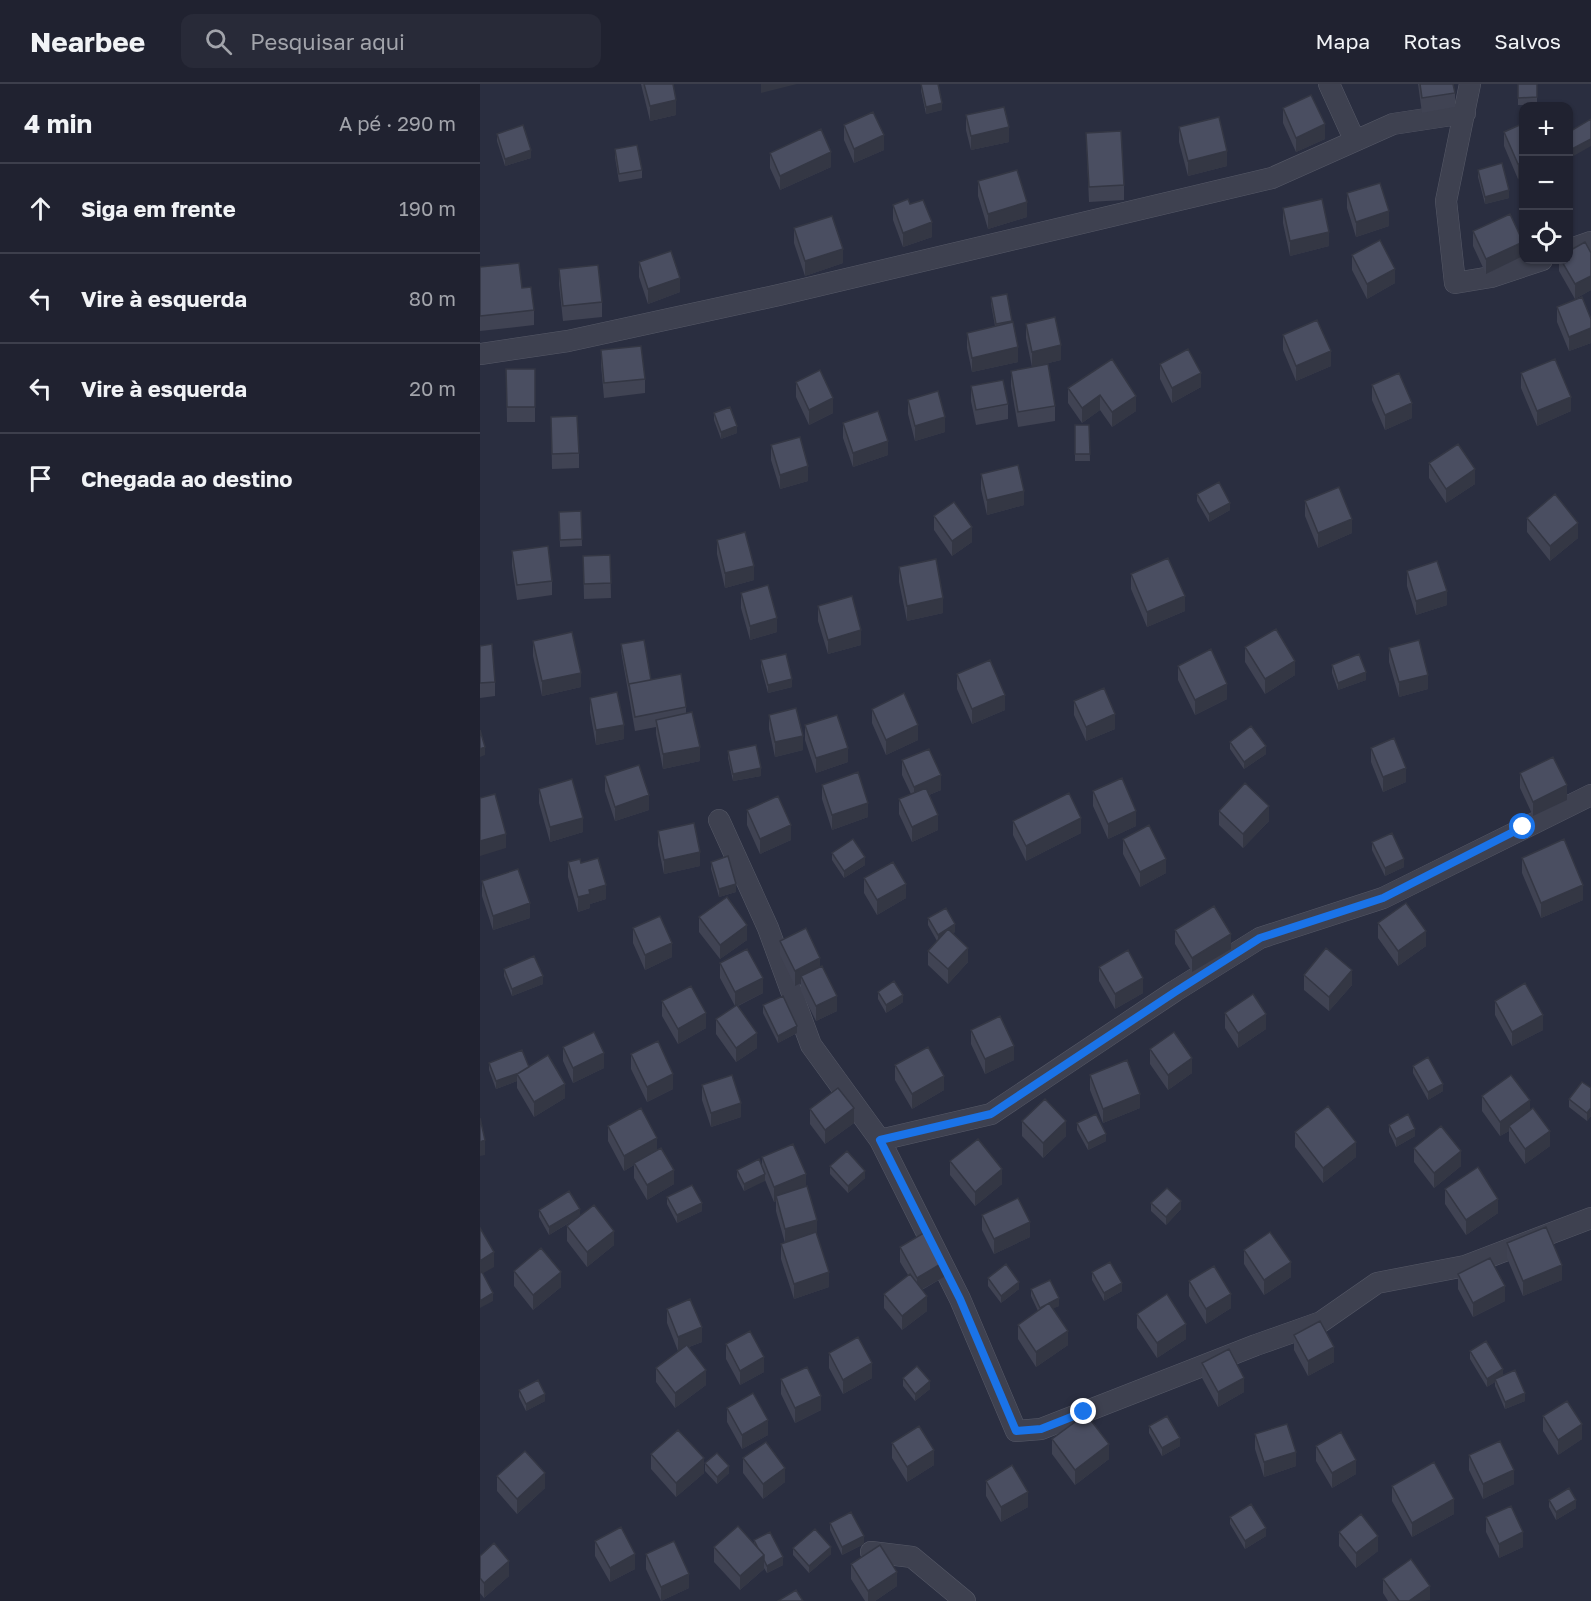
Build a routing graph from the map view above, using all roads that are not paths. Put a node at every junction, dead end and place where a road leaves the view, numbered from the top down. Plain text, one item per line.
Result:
1 (1329, 84) edge
2 (1470, 84) edge
3 (1465, 113) junction
4 (1354, 139) junction
5 (1591, 242) edge
6 (1573, 249) edge
7 (1530, 264) edge
8 (480, 354) edge
9 (1591, 795) edge
10 (719, 820) dead end
11 (880, 1140) junction
12 (1591, 1218) edge
13 (871, 1552) edge
14 (965, 1601) edge

1 - 4 street
2 - 3 street
3 - 4 street
3 - 7 street
4 - 8 street
5 - 6 street
9 - 11 street
10 - 11 street
11 - 12 street
13 - 14 street

